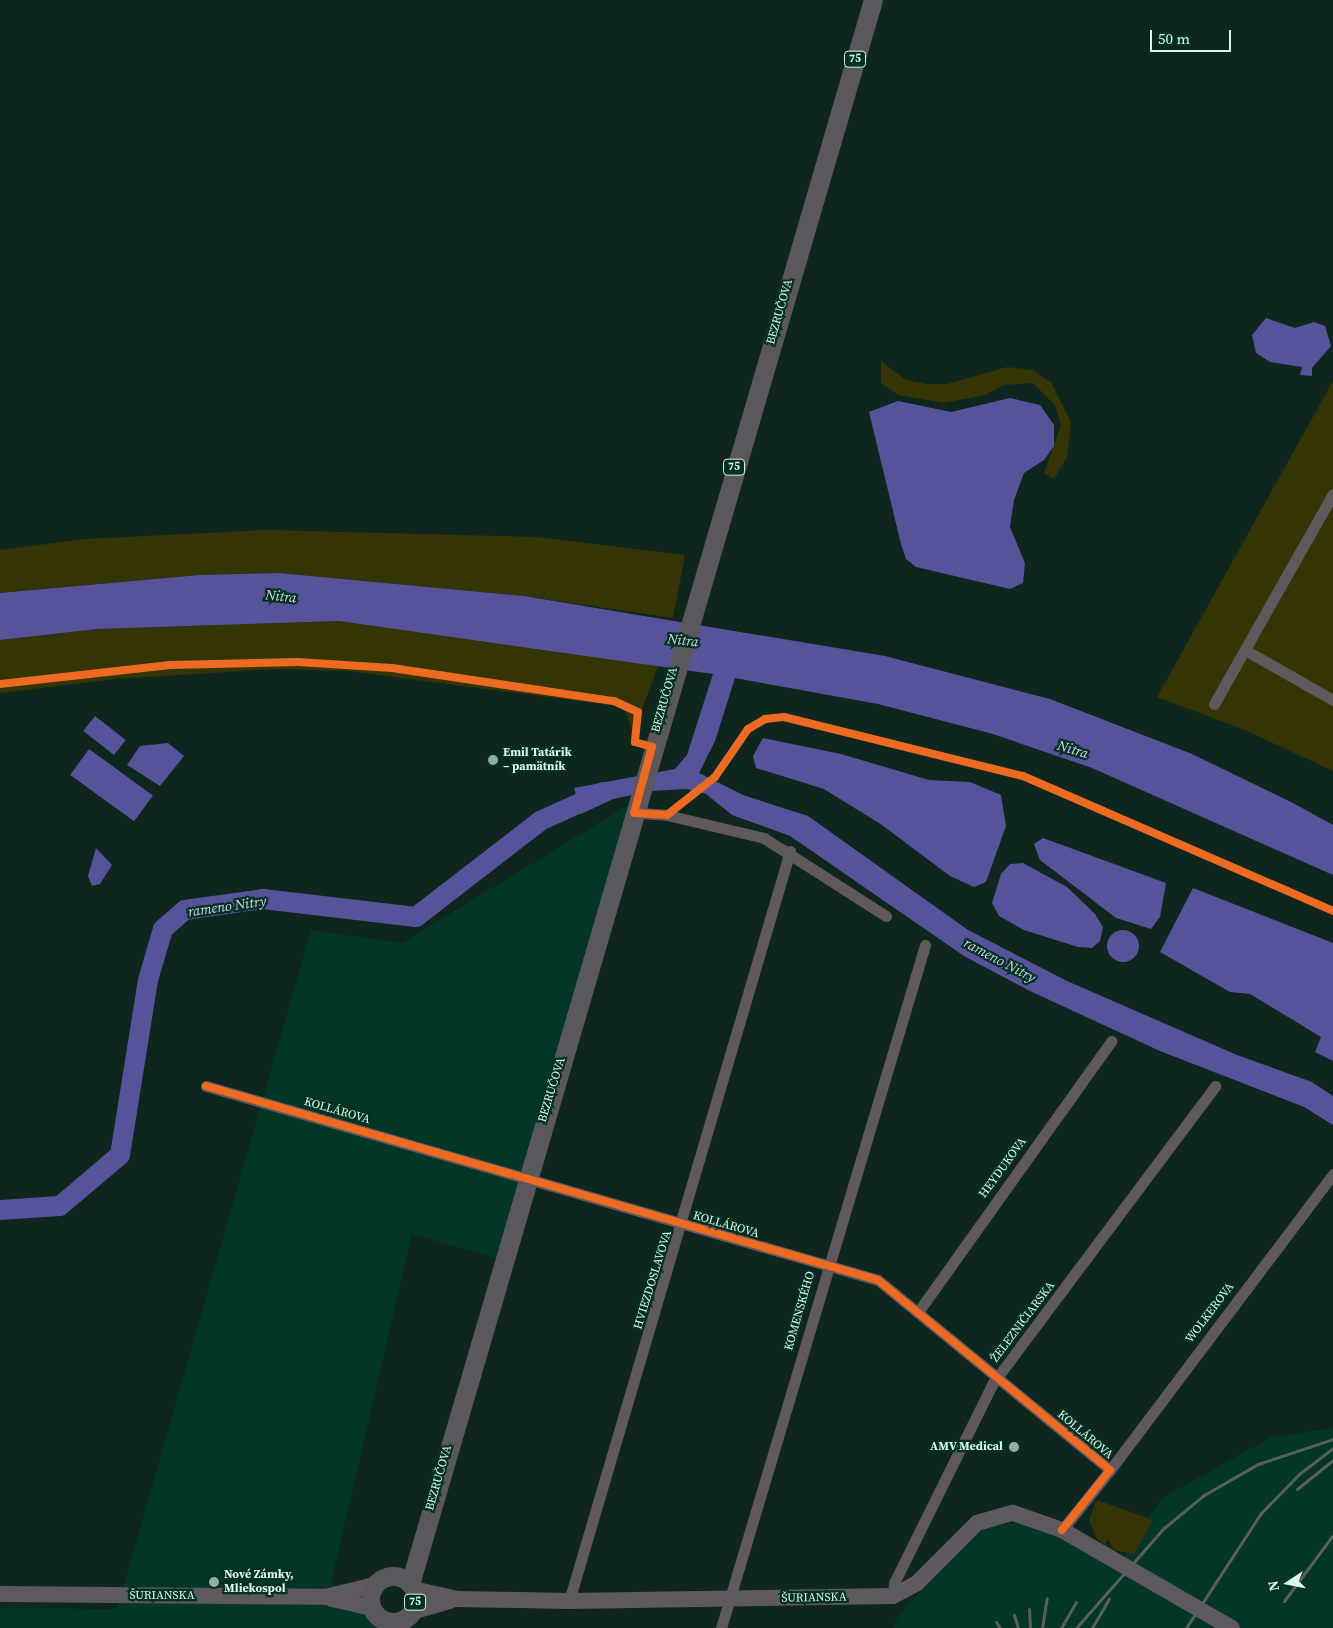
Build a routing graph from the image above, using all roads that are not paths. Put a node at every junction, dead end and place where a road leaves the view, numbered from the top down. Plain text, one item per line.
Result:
1 (873, 0) edge
2 (1333, 494) edge
3 (1245, 650) junction
4 (1333, 700) edge
5 (1214, 704) dead end
6 (638, 808) junction
7 (790, 851) junction
8 (886, 916) dead end
9 (925, 945) dead end
10 (1111, 1041) dead end
11 (206, 1086) dead end
12 (1215, 1086) dead end
13 (1333, 1174) edge
14 (525, 1178) junction
15 (681, 1224) junction
16 (828, 1266) junction
17 (918, 1312) junction
18 (999, 1376) junction
19 (1110, 1470) junction
20 (428, 1517) junction
21 (1062, 1530) junction
22 (382, 1581) junction
23 (412, 1587) junction
24 (0, 1594) edge
25 (892, 1596) junction
26 (325, 1597) junction
27 (458, 1599) junction
28 (729, 1600) junction
29 (569, 1601) junction
30 (378, 1618) edge
31 (404, 1620) edge
32 (721, 1628) edge
33 (1232, 1628) edge

1 - 6 main road, BEZRUČOVA / 75
2 - 3 street
3 - 4 street
3 - 5 street
6 - 7 street
6 - 14 main road, BEZRUČOVA / 75
7 - 8 street
7 - 15 street, HVIEZDOSLAVOVA
9 - 16 street, KOMENSKÉHO
10 - 17 street, HEYDUKOVA
11 - 14 street, KOLLÁROVA
12 - 18 street, ŽELEZNIČIARSKA
13 - 19 street, WOLKEROVA
14 - 15 street, KOLLÁROVA
14 - 20 main road, BEZRUČOVA / 75
15 - 16 street, KOLLÁROVA
15 - 29 street, HVIEZDOSLAVOVA
16 - 17 street, KOLLÁROVA
16 - 28 street, KOMENSKÉHO
17 - 18 street, KOLLÁROVA
18 - 19 street, KOLLÁROVA
18 - 25 street, ŽELEZNIČIARSKA
19 - 21 street, KOLLÁROVA
20 - 22 main road, BEZRUČOVA / 75
20 - 23 main road, BEZRUČOVA / 75
21 - 25 street, ŠURIANSKA
21 - 33 street, ŠURIANSKA
22 - 23 main road, 75
22 - 26 street, ŠURIANSKA
22 - 30 main road, BEZRUČOVA / 75
23 - 27 street, ŠURIANSKA
23 - 31 main road, BEZRUČOVA / 75
24 - 26 street, ŠURIANSKA
25 - 28 street, ŠURIANSKA
26 - 30 street, ŠURIANSKA
27 - 29 street, ŠURIANSKA
27 - 31 street, ŠURIANSKA
28 - 29 street, ŠURIANSKA
28 - 32 street, KOMENSKÉHO
30 - 31 main road, 75

